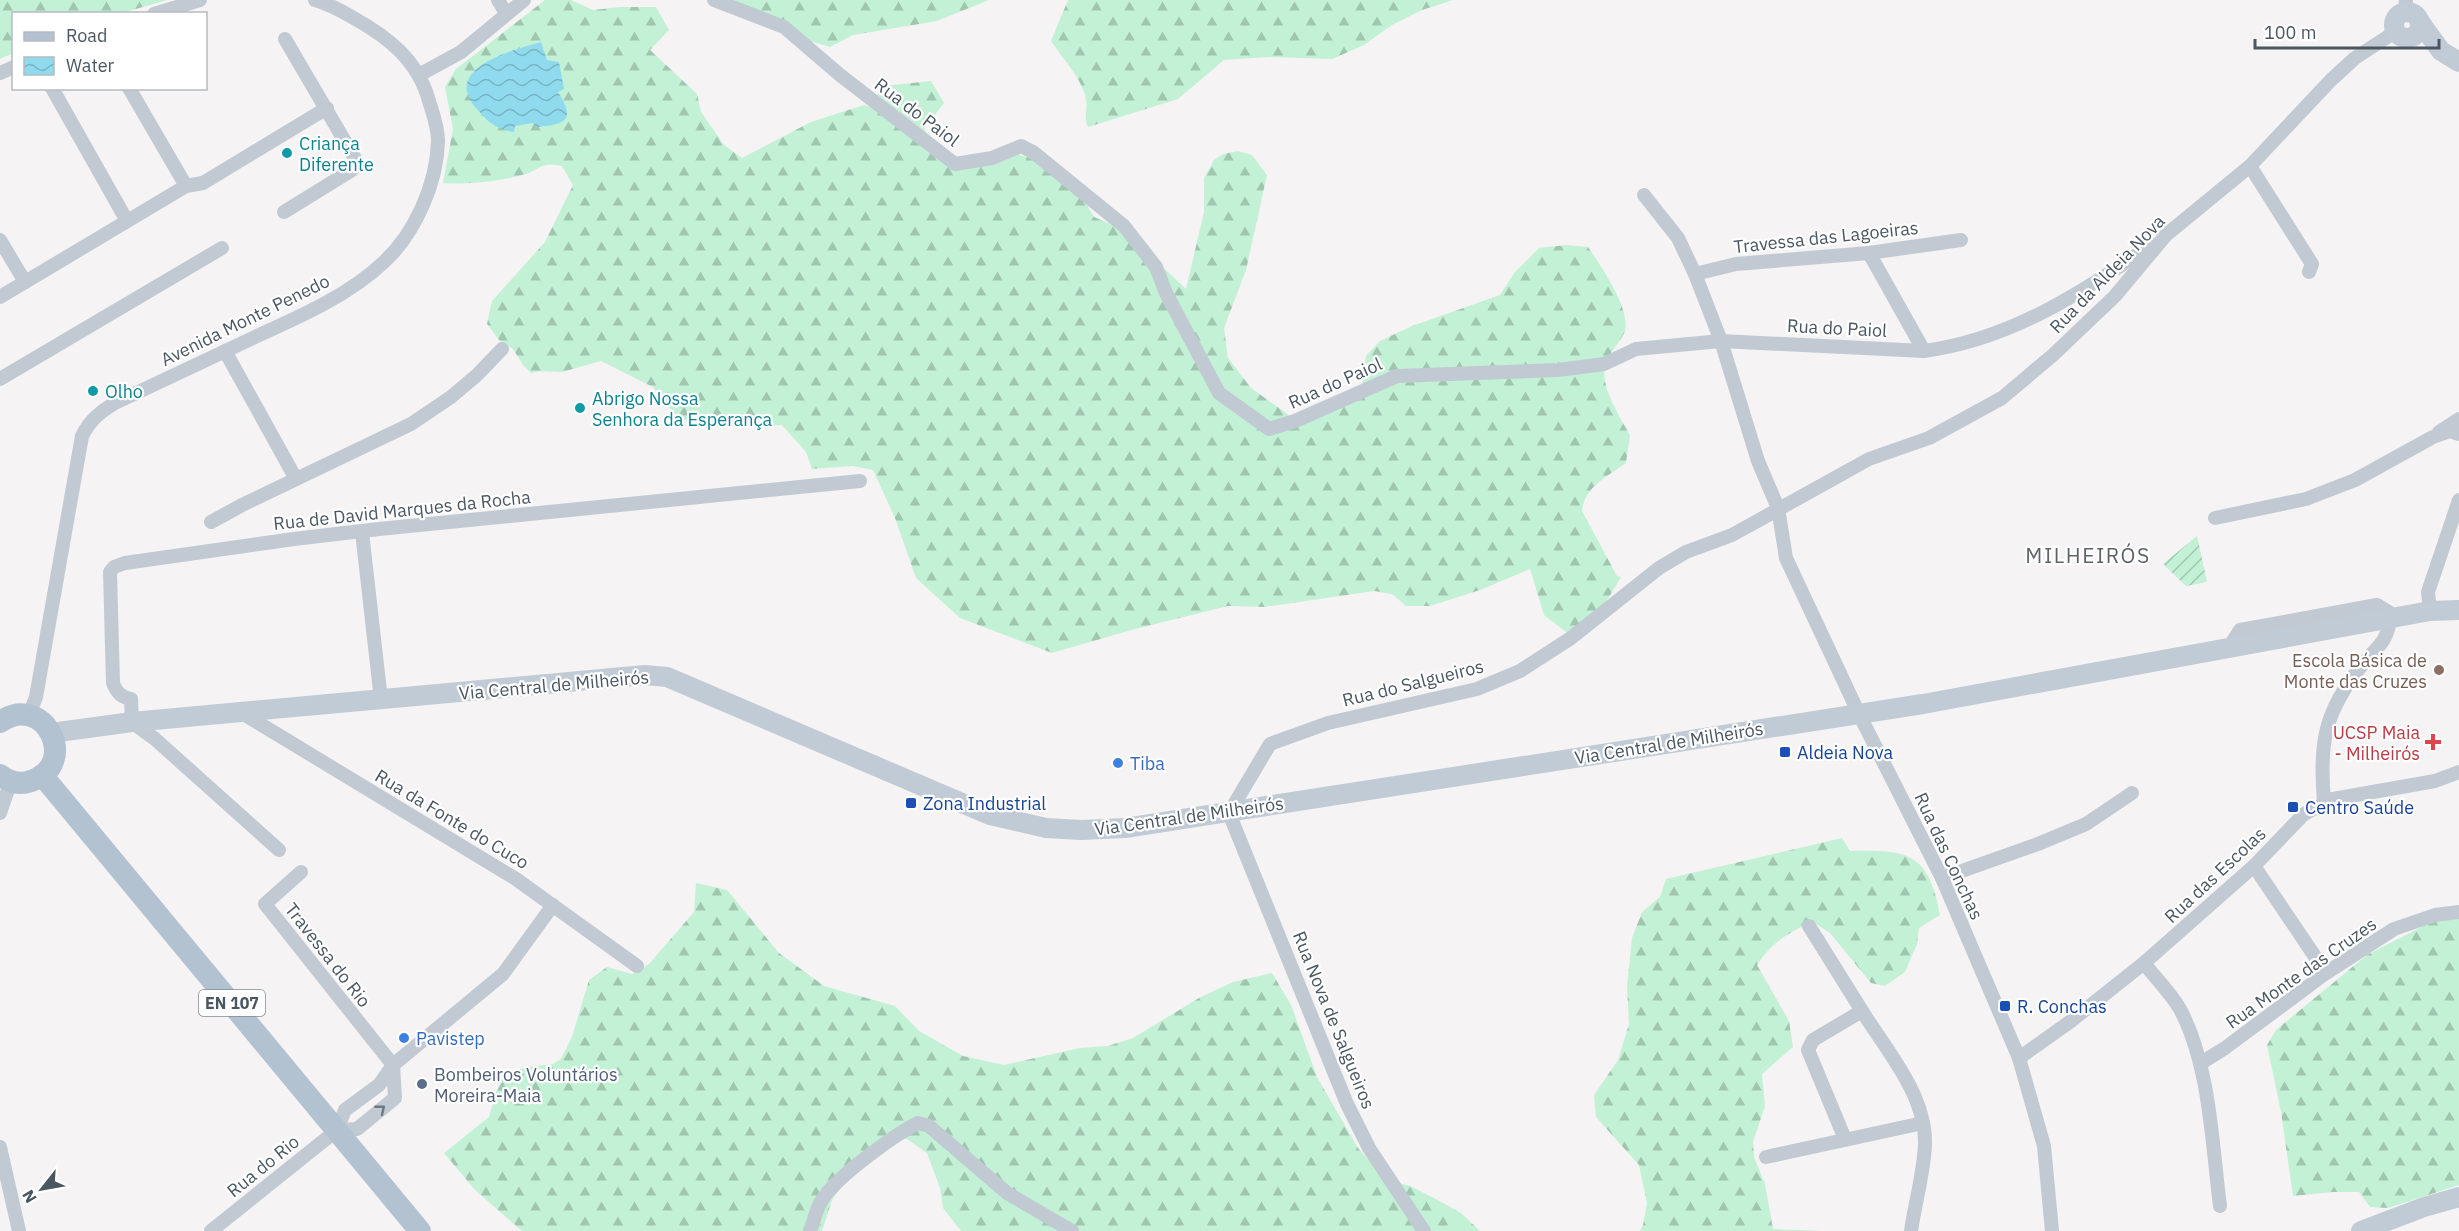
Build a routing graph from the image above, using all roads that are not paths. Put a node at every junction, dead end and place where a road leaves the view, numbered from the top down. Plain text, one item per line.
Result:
1 (200, 0) edge
2 (315, 0) edge
3 (498, 0) edge
4 (714, 0) edge
5 (519, 1) edge
6 (161, 12) edge
7 (506, 13) junction
8 (2403, 17) edge
9 (285, 39) dead end
10 (2459, 62) edge
11 (419, 75) junction
12 (53, 90) edge
13 (130, 90) edge
14 (327, 108) junction
15 (2250, 166) junction
16 (186, 186) junction
17 (1644, 195) dead end
18 (284, 212) dead end
19 (127, 221) junction
20 (2166, 236) junction
21 (0, 240) edge
22 (1961, 240) dead end
23 (222, 248) dead end
24 (1869, 253) junction
25 (2309, 272) dead end
26 (1695, 274) junction
27 (25, 282) junction
28 (0, 297) edge
29 (1721, 341) junction
30 (502, 349) dead end
31 (225, 351) junction
32 (1924, 351) junction
33 (0, 379) edge
34 (2459, 419) edge
35 (2459, 434) edge
36 (2433, 437) junction
37 (296, 479) junction
38 (860, 481) dead end
39 (2459, 500) edge
40 (1778, 508) junction
41 (2215, 518) dead end
42 (211, 522) dead end
43 (362, 532) junction
44 (2459, 610) edge
45 (2430, 611) junction
46 (2394, 618) junction
47 (381, 700) junction
48 (242, 713) junction
49 (1859, 714) junction
50 (28, 715) junction
51 (0, 722) edge
52 (132, 722) junction
53 (51, 733) junction
54 (2459, 772) edge
55 (42, 776) junction
56 (5, 778) edge
57 (2132, 793) dead end
58 (2324, 802) junction
59 (0, 813) edge
60 (1229, 813) junction
61 (279, 850) dead end
62 (2254, 866) junction
63 (301, 872) dead end
64 (1942, 878) junction
65 (553, 905) junction
66 (2459, 912) edge
67 (1809, 926) dead end
68 (2144, 963) junction
69 (637, 966) dead end
70 (2326, 972) junction
71 (1862, 1011) junction
72 (2019, 1058) junction
73 (2201, 1063) junction
74 (393, 1065) junction
75 (1923, 1124) junction
76 (337, 1130) junction
77 (1845, 1139) junction
78 (0, 1147) edge
79 (0, 1153) edge
80 (1766, 1156) dead end
81 (2459, 1197) edge
82 (2220, 1206) dead end
83 (19, 1231) edge
84 (211, 1231) edge
85 (420, 1231) edge
86 (810, 1231) edge
87 (1072, 1231) edge
88 (1424, 1231) edge
89 (1911, 1231) edge
90 (2052, 1231) edge
91 (2361, 1231) edge

1 - 6 street
2 - 11 street, Avenida Monte Penedo
3 - 7 street
4 - 29 street, Rua do Paiol
5 - 7 street
7 - 11 street
8 - 10 street
8 - 15 street, Rua da Aldeia Nova
9 - 14 street
11 - 31 street, Avenida Monte Penedo
12 - 19 street
13 - 16 street
14 - 16 street
14 - 18 street
15 - 20 street, Rua da Aldeia Nova
15 - 25 street
16 - 19 street
17 - 26 street, Rua das Conchas
19 - 27 street
20 - 32 street, Rua do Paiol
20 - 40 street, Rua da Aldeia Nova
21 - 27 street
22 - 24 street, Travessa das Lagoeiras
23 - 33 street
24 - 26 street, Travessa das Lagoeiras
24 - 32 street
26 - 29 street, Rua das Conchas
27 - 28 street
29 - 32 street, Rua do Paiol
29 - 40 street, Rua das Conchas
30 - 37 street
31 - 37 street
31 - 50 street, Avenida Monte Penedo
34 - 36 street
35 - 36 street
36 - 41 street
37 - 42 street
38 - 43 street, Rua de David Marques da Rocha
39 - 45 street
40 - 49 street, Rua das Conchas
40 - 60 street, Rua do Salgueiros
43 - 47 street
43 - 52 street, Rua de David Marques da Rocha
44 - 45 street, Via Central de Milheirós
45 - 46 street, Via Central de Milheirós
46 - 49 street, Via Central de Milheirós
46 - 58 street
47 - 48 street, Via Central de Milheirós
47 - 60 street, Via Central de Milheirós
48 - 52 street, Via Central de Milheirós
48 - 65 street, Rua da Fonte do Cuco
49 - 60 street, Via Central de Milheirós
49 - 64 street, Rua das Conchas
50 - 51 main road
50 - 53 main road
52 - 53 street, Via Central de Milheirós
52 - 61 street
53 - 55 main road
54 - 58 street, Rua das Escolas
55 - 56 main road
55 - 76 main road, EN 107
56 - 59 street
57 - 64 street
58 - 62 street, Rua das Escolas
60 - 88 street, Rua Nova de Salgueiros
62 - 68 street, Rua das Escolas
62 - 70 street
63 - 74 street, Travessa do Rio
64 - 72 street, Rua das Conchas
65 - 69 street, Rua da Fonte do Cuco
65 - 74 street, Rua do Rio
66 - 70 street, Rua Monte das Cruzes
67 - 71 street
68 - 72 street, Rua das Escolas
68 - 73 street
70 - 73 street, Rua Monte das Cruzes
71 - 75 street
71 - 77 street
72 - 90 street, Rua das Conchas
73 - 82 street
74 - 76 street, Rua do Rio
76 -> 74 street, Rua do Rio
75 - 77 street
75 - 89 street
76 - 84 street, Rua do Rio
76 - 85 main road, EN 107
77 - 80 street
78 - 79 street
79 - 83 street
81 - 91 street
86 - 87 street

